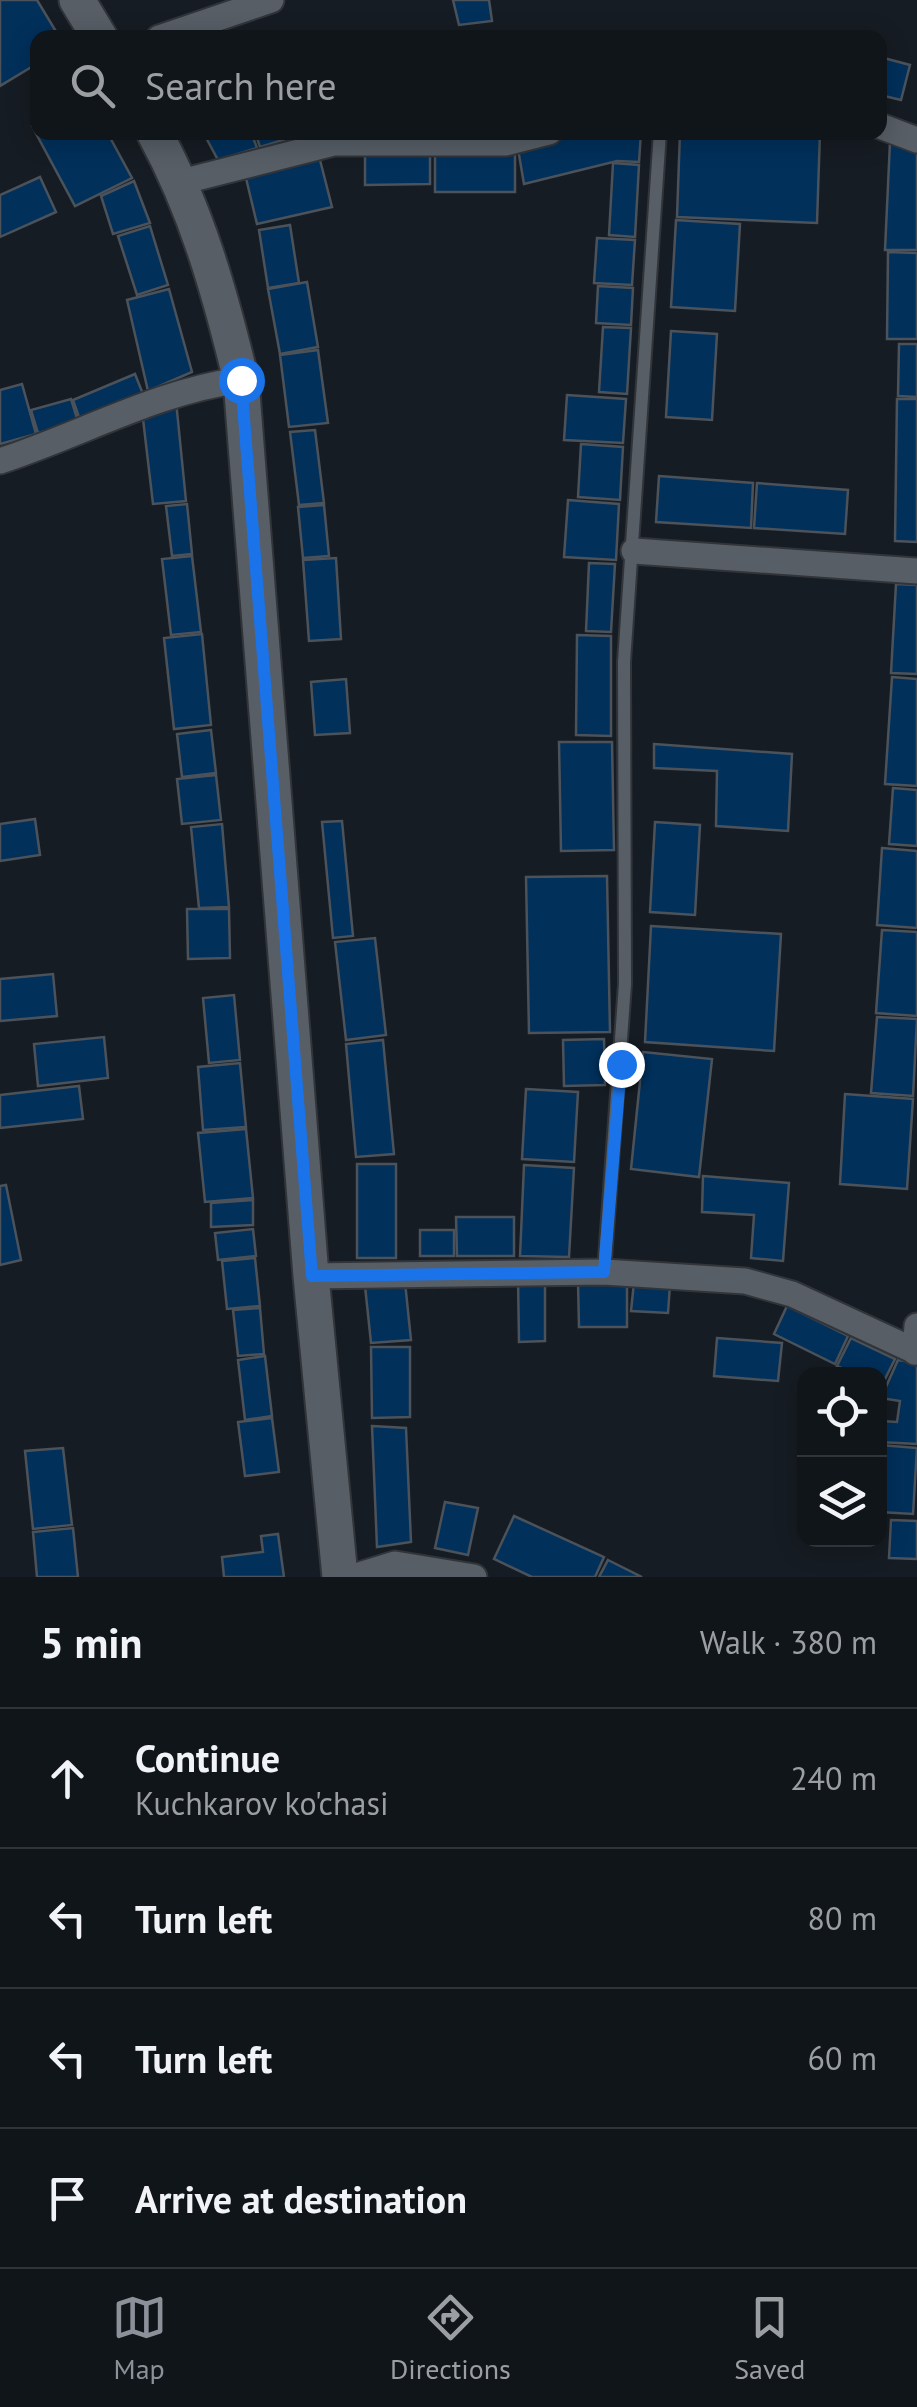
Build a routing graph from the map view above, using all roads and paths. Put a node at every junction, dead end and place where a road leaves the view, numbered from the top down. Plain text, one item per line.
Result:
1 (77, 0) edge
2 (271, 0) edge
3 (95, 30) edge
4 (183, 30) edge
5 (887, 129) edge
6 (158, 140) edge
7 (518, 140) edge
8 (660, 140) edge
9 (917, 140) edge
10 (180, 182) junction
11 (241, 380) junction
12 (0, 461) edge
13 (634, 551) junction
14 (917, 570) edge
15 (604, 1272) junction
16 (312, 1276) junction
17 (916, 1343) edge
18 (340, 1577) edge
19 (353, 1577) edge
20 (474, 1577) edge

1 - 3 main road
2 - 4 street
5 - 9 street
6 - 10 main road
7 - 10 street
8 - 13 lane
10 - 11 main road
11 - 12 street
11 - 16 main road
13 - 14 street
13 - 15 lane
15 - 16 street
15 - 17 street
16 - 18 main road
19 - 20 street

